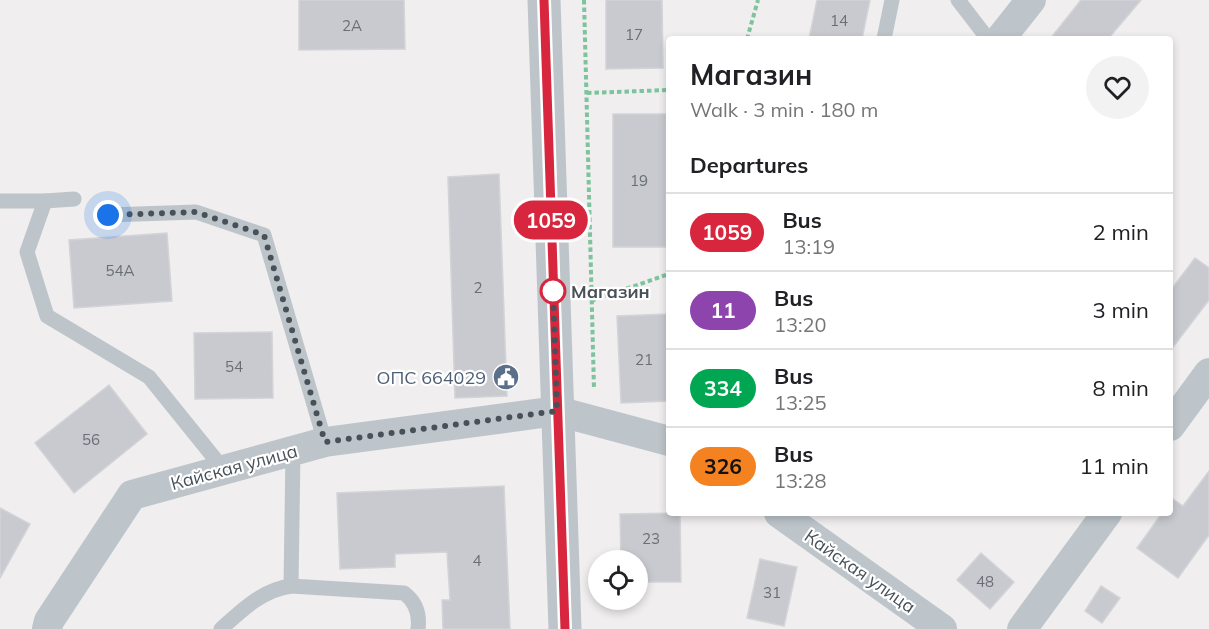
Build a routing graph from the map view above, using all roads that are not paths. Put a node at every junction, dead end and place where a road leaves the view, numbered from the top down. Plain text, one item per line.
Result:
1 (544, 0) edge
2 (892, 0) edge
3 (958, 0) edge
4 (1031, 0) edge
5 (885, 36) edge
6 (986, 36) edge
7 (1002, 36) edge
8 (75, 199) dead end
9 (0, 201) edge
10 (45, 201) junction
11 (108, 215) dead end
12 (1209, 373) edge
13 (557, 411) junction
14 (1173, 422) edge
15 (666, 440) edge
16 (325, 442) junction
17 (293, 450) junction
18 (224, 470) junction
19 (783, 516) edge
20 (1105, 516) edge
21 (291, 586) junction
22 (47, 629) edge
23 (221, 629) edge
24 (418, 629) edge
25 (565, 629) edge
26 (942, 629) edge
27 (1022, 629) edge

1 - 13 street
2 - 5 lane
3 - 6 lane
4 - 7 street
8 - 10 lane
9 - 10 lane
10 - 18 lane
11 - 16 lane
12 - 14 street
13 - 15 street, Кайская улица
13 - 16 street, Кайская улица
13 - 25 street
16 - 17 street, Кайская улица
17 - 18 street, Кайская улица
17 - 21 lane
18 - 22 street, Кайская улица
19 - 26 street, Кайская улица
20 - 27 street
21 - 23 lane
21 - 24 lane

